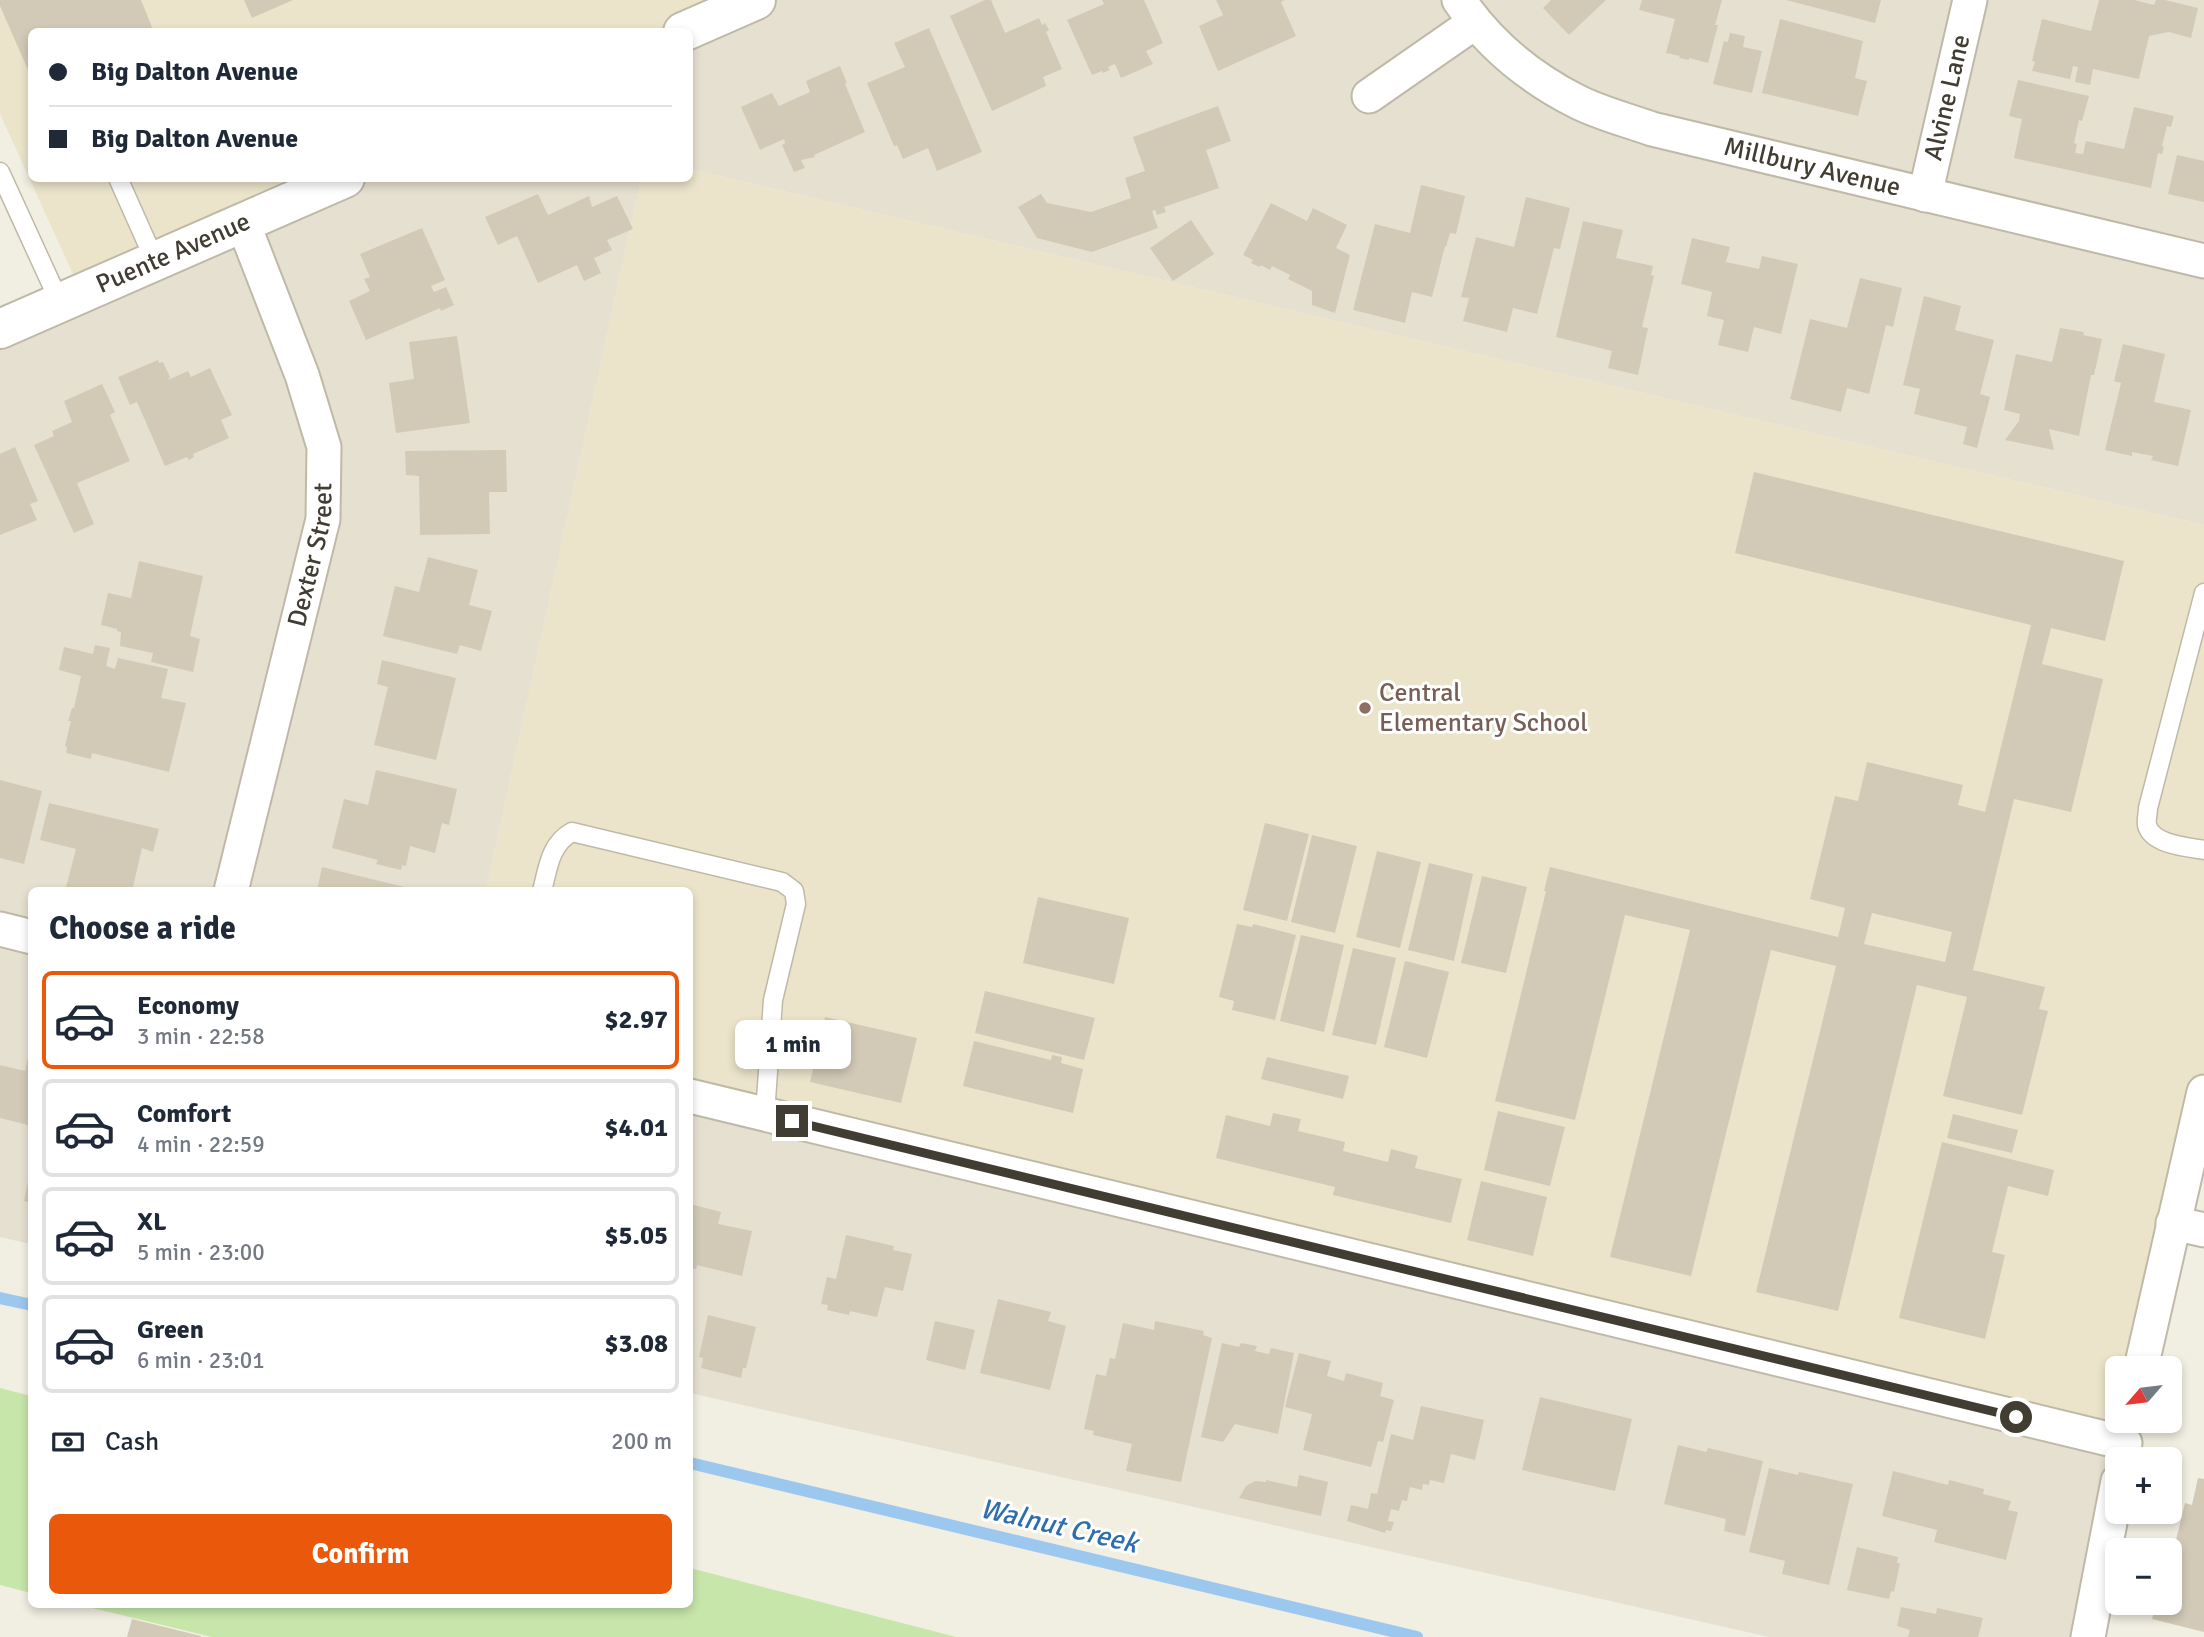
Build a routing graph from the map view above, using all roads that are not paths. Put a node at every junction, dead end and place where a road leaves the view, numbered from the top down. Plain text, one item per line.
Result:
1 (756, 0) edge
2 (1970, 0) edge
3 (1467, 12) edge
4 (692, 28) edge
5 (1369, 96) dead end
6 (0, 172) edge
7 (120, 182) edge
8 (336, 182) edge
9 (1925, 195) junction
10 (243, 223) junction
11 (155, 261) junction
12 (2204, 261) edge
13 (60, 303) junction
14 (0, 330) edge
15 (2204, 593) edge
16 (2204, 850) edge
17 (232, 887) edge
18 (543, 887) edge
19 (0, 929) edge
20 (28, 936) edge
21 (2204, 1092) edge
22 (693, 1097) edge
23 (765, 1114) junction
24 (2188, 1227) edge
25 (2145, 1356) edge
26 (2125, 1441) edge
27 (2110, 1524) edge
28 (2088, 1637) edge

1 - 4 street
2 - 9 street, Alvine Lane
3 - 5 street
3 - 9 street, Millbury Avenue
6 - 13 lane
7 - 11 lane
8 - 10 street, Puente Avenue
9 - 12 street, Millbury Avenue
10 - 11 street, Puente Avenue
10 - 17 street, Dexter Street
11 - 13 street, Puente Avenue
13 - 14 street, Puente Avenue
15 - 16 lane
18 - 23 lane
19 - 20 street
21 - 24 street
22 - 23 street
23 - 26 street
24 - 25 street
27 - 28 street

